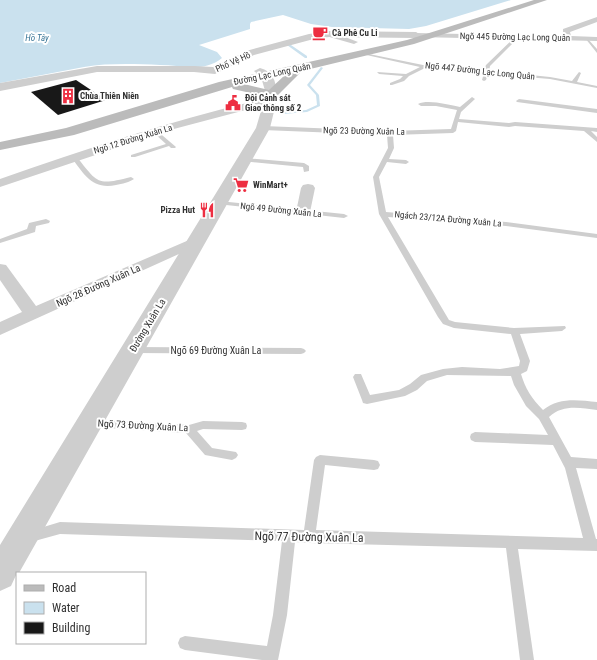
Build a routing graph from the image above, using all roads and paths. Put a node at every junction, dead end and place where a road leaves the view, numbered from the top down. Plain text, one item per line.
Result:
1 (526, 0) edge
2 (543, 0) edge
3 (597, 19) edge
4 (329, 34) junction
5 (416, 35) junction
6 (434, 35) junction
7 (516, 38) junction
8 (568, 38) junction
9 (586, 39) junction
10 (597, 39) edge
11 (354, 42) dead end
12 (597, 52) edge
13 (364, 54) junction
14 (425, 66) junction
15 (303, 68) junction
16 (488, 72) junction
17 (379, 73) dead end
18 (580, 73) dead end
19 (407, 74) junction
20 (216, 79) junction
21 (484, 80) dead end
22 (574, 82) junction
23 (392, 84) dead end
24 (266, 86) junction
25 (0, 87) edge
26 (597, 87) edge
27 (472, 99) dead end
28 (520, 100) dead end
29 (421, 104) dead end
30 (461, 109) junction
31 (597, 112) edge
32 (456, 120) junction
33 (262, 128) junction
34 (586, 130) junction
35 (597, 130) edge
36 (156, 132) junction
37 (390, 133) junction
38 (0, 136) edge
39 (597, 140) edge
40 (0, 146) edge
41 (133, 156) dead end
42 (74, 157) junction
43 (244, 160) junction
44 (385, 160) junction
45 (406, 162) dead end
46 (306, 171) dead end
47 (131, 179) dead end
48 (0, 183) edge
49 (308, 188) dead end
50 (219, 203) junction
51 (303, 212) junction
52 (383, 214) junction
53 (344, 216) dead end
54 (46, 221) dead end
55 (597, 236) edge
56 (0, 241) edge
57 (196, 241) junction
58 (0, 269) edge
59 (33, 314) junction
60 (562, 328) dead end
61 (0, 329) edge
62 (514, 331) junction
63 (132, 350) junction
64 (301, 351) dead end
65 (515, 371) junction
66 (358, 377) dead end
67 (597, 406) edge
68 (543, 416) junction
69 (91, 422) junction
70 (242, 426) dead end
71 (189, 429) junction
72 (475, 437) dead end
73 (555, 440) junction
74 (232, 455) dead end
75 (567, 462) junction
76 (597, 464) edge
77 (374, 465) dead end
78 (289, 536) junction
79 (309, 537) junction
80 (22, 538) junction
81 (511, 542) junction
82 (594, 545) edge
83 (0, 575) edge
84 (185, 643) dead end
85 (272, 657) edge
86 (527, 660) edge

1 - 5 main road, Đường Lạc Long Quân
2 - 6 main road, Đường Lạc Long Quân
3 - 8 street
4 - 5 street, Phố Vệ Hồ
4 - 11 street
4 - 20 street, Phố Vệ Hồ
5 - 6 street, Ngõ 445 Đường Lạc Long Quân
5 - 24 main road, Đường Lạc Long Quân
6 - 7 street, Ngõ 445 Đường Lạc Long Quân
6 - 13 main road, Đường Lạc Long Quân
7 - 8 street, Ngõ 445 Đường Lạc Long Quân
7 - 16 lane
8 - 9 street, Ngõ 445 Đường Lạc Long Quân
9 - 10 street, Ngõ 445 Đường Lạc Long Quân
9 - 12 lane
13 - 14 lane, Ngõ 447 Đường Lạc Long Quân
13 - 15 main road, Đường Lạc Long Quân
14 - 16 lane, Ngõ 447 Đường Lạc Long Quân
14 - 19 lane
15 - 24 main road, Đường Lạc Long Quân
15 - 24 main road
16 - 21 lane
16 - 22 lane, Ngõ 447 Đường Lạc Long Quân
17 - 19 lane
18 - 22 lane
19 - 23 lane
20 - 24 main road, Đường Lạc Long Quân
20 - 24 main road
20 - 25 street, Phố Vệ Hồ
20 - 38 main road, Đường Lạc Long Quân
20 - 40 main road, Đường Lạc Long Quân
22 - 26 lane, Ngõ 447 Đường Lạc Long Quân
24 - 33 street, Đường Xuân La
24 - 36 street, Ngõ 12 Đường Xuân La
27 - 30 lane, Ngõ 23 Đường Xuân La
28 - 31 lane
29 - 30 lane
30 - 32 lane, Ngõ 23 Đường Xuân La
32 - 34 lane
32 - 37 lane, Ngõ 23 Đường Xuân La
33 - 37 lane, Ngõ 23 Đường Xuân La
33 - 43 street, Đường Xuân La
34 - 35 lane
34 - 39 lane
36 - 41 lane
36 - 42 street, Ngõ 12 Đường Xuân La
37 - 44 lane, Ngách 23/12A Đường Xuân La
42 - 47 lane
42 - 48 street, Ngõ 12 Đường Xuân La
43 - 46 lane
43 - 50 street, Đường Xuân La
44 - 45 lane
44 - 52 lane, Ngách 23/12A Đường Xuân La
49 - 51 street
50 - 51 lane, Ngõ 49 Đường Xuân La
50 - 57 street, Đường Xuân La
51 - 53 lane, Ngõ 49 Đường Xuân La
52 - 55 lane, Ngách 23/12A Đường Xuân La
52 - 62 lane
54 - 56 lane
57 - 59 street, Ngõ 28 Đường Xuân La
57 - 63 street, Đường Xuân La
58 - 59 street
59 - 61 street, Ngõ 28 Đường Xuân La
60 - 62 lane
62 - 65 lane
63 - 64 lane, Ngõ 69 Đường Xuân La
63 - 69 street, Đường Xuân La
65 - 66 lane
65 - 68 lane
67 - 68 lane
68 - 73 lane
69 - 71 lane, Ngõ 73 Đường Xuân La
69 - 80 street, Đường Xuân La
70 - 71 lane, Ngõ 73 Đường Xuân La
71 - 74 lane
72 - 73 lane
73 - 75 lane
75 - 76 lane
75 - 82 lane
77 - 79 lane
78 - 79 lane, Ngõ 77 Đường Xuân La
78 - 80 lane, Ngõ 77 Đường Xuân La
78 - 85 lane
79 - 81 lane, Ngõ 77 Đường Xuân La
80 - 83 street, Đường Xuân La
81 - 82 lane, Ngõ 77 Đường Xuân La
81 - 86 lane
84 - 85 lane

